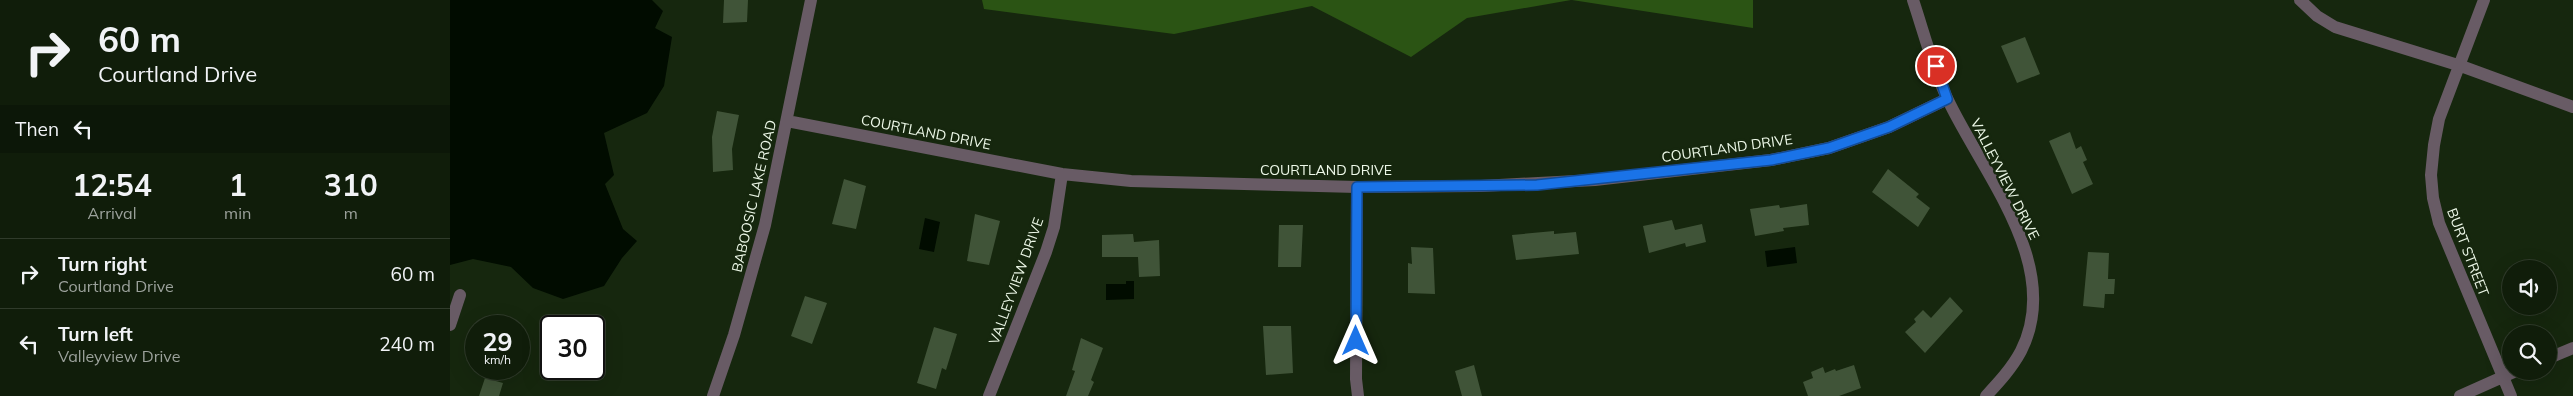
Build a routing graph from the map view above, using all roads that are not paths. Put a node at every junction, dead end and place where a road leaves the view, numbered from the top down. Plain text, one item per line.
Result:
1 (811, 0) edge
2 (1913, 0) edge
3 (2300, 0) edge
4 (2484, 0) edge
5 (2461, 66) junction
6 (1947, 99) junction
7 (2573, 107) edge
8 (787, 120) junction
9 (1062, 174) junction
10 (1357, 187) junction
11 (460, 296) dead end
12 (450, 325) edge
13 (2573, 348) edge
14 (2557, 355) edge
15 (2502, 375) edge
16 (2502, 377) edge
17 (2504, 380) edge
18 (713, 396) edge
19 (989, 396) edge
20 (1358, 396) edge
21 (1986, 396) edge
22 (2460, 396) edge
23 (2511, 396) edge

1 - 8 street, BABOOSIC LAKE ROAD
2 - 6 street, VALLEYVIEW DRIVE
3 - 5 street
4 - 5 street, BURT STREET
5 - 7 street
5 - 15 street, BURT STREET
6 - 10 street, COURTLAND DRIVE
6 - 21 street, VALLEYVIEW DRIVE
8 - 9 street, COURTLAND DRIVE
8 - 18 street, BABOOSIC LAKE ROAD
9 - 10 street, COURTLAND DRIVE
9 - 19 street, VALLEYVIEW DRIVE
10 - 20 street
11 - 12 street
13 - 14 street
16 - 22 street
17 - 23 street, BURT STREET

